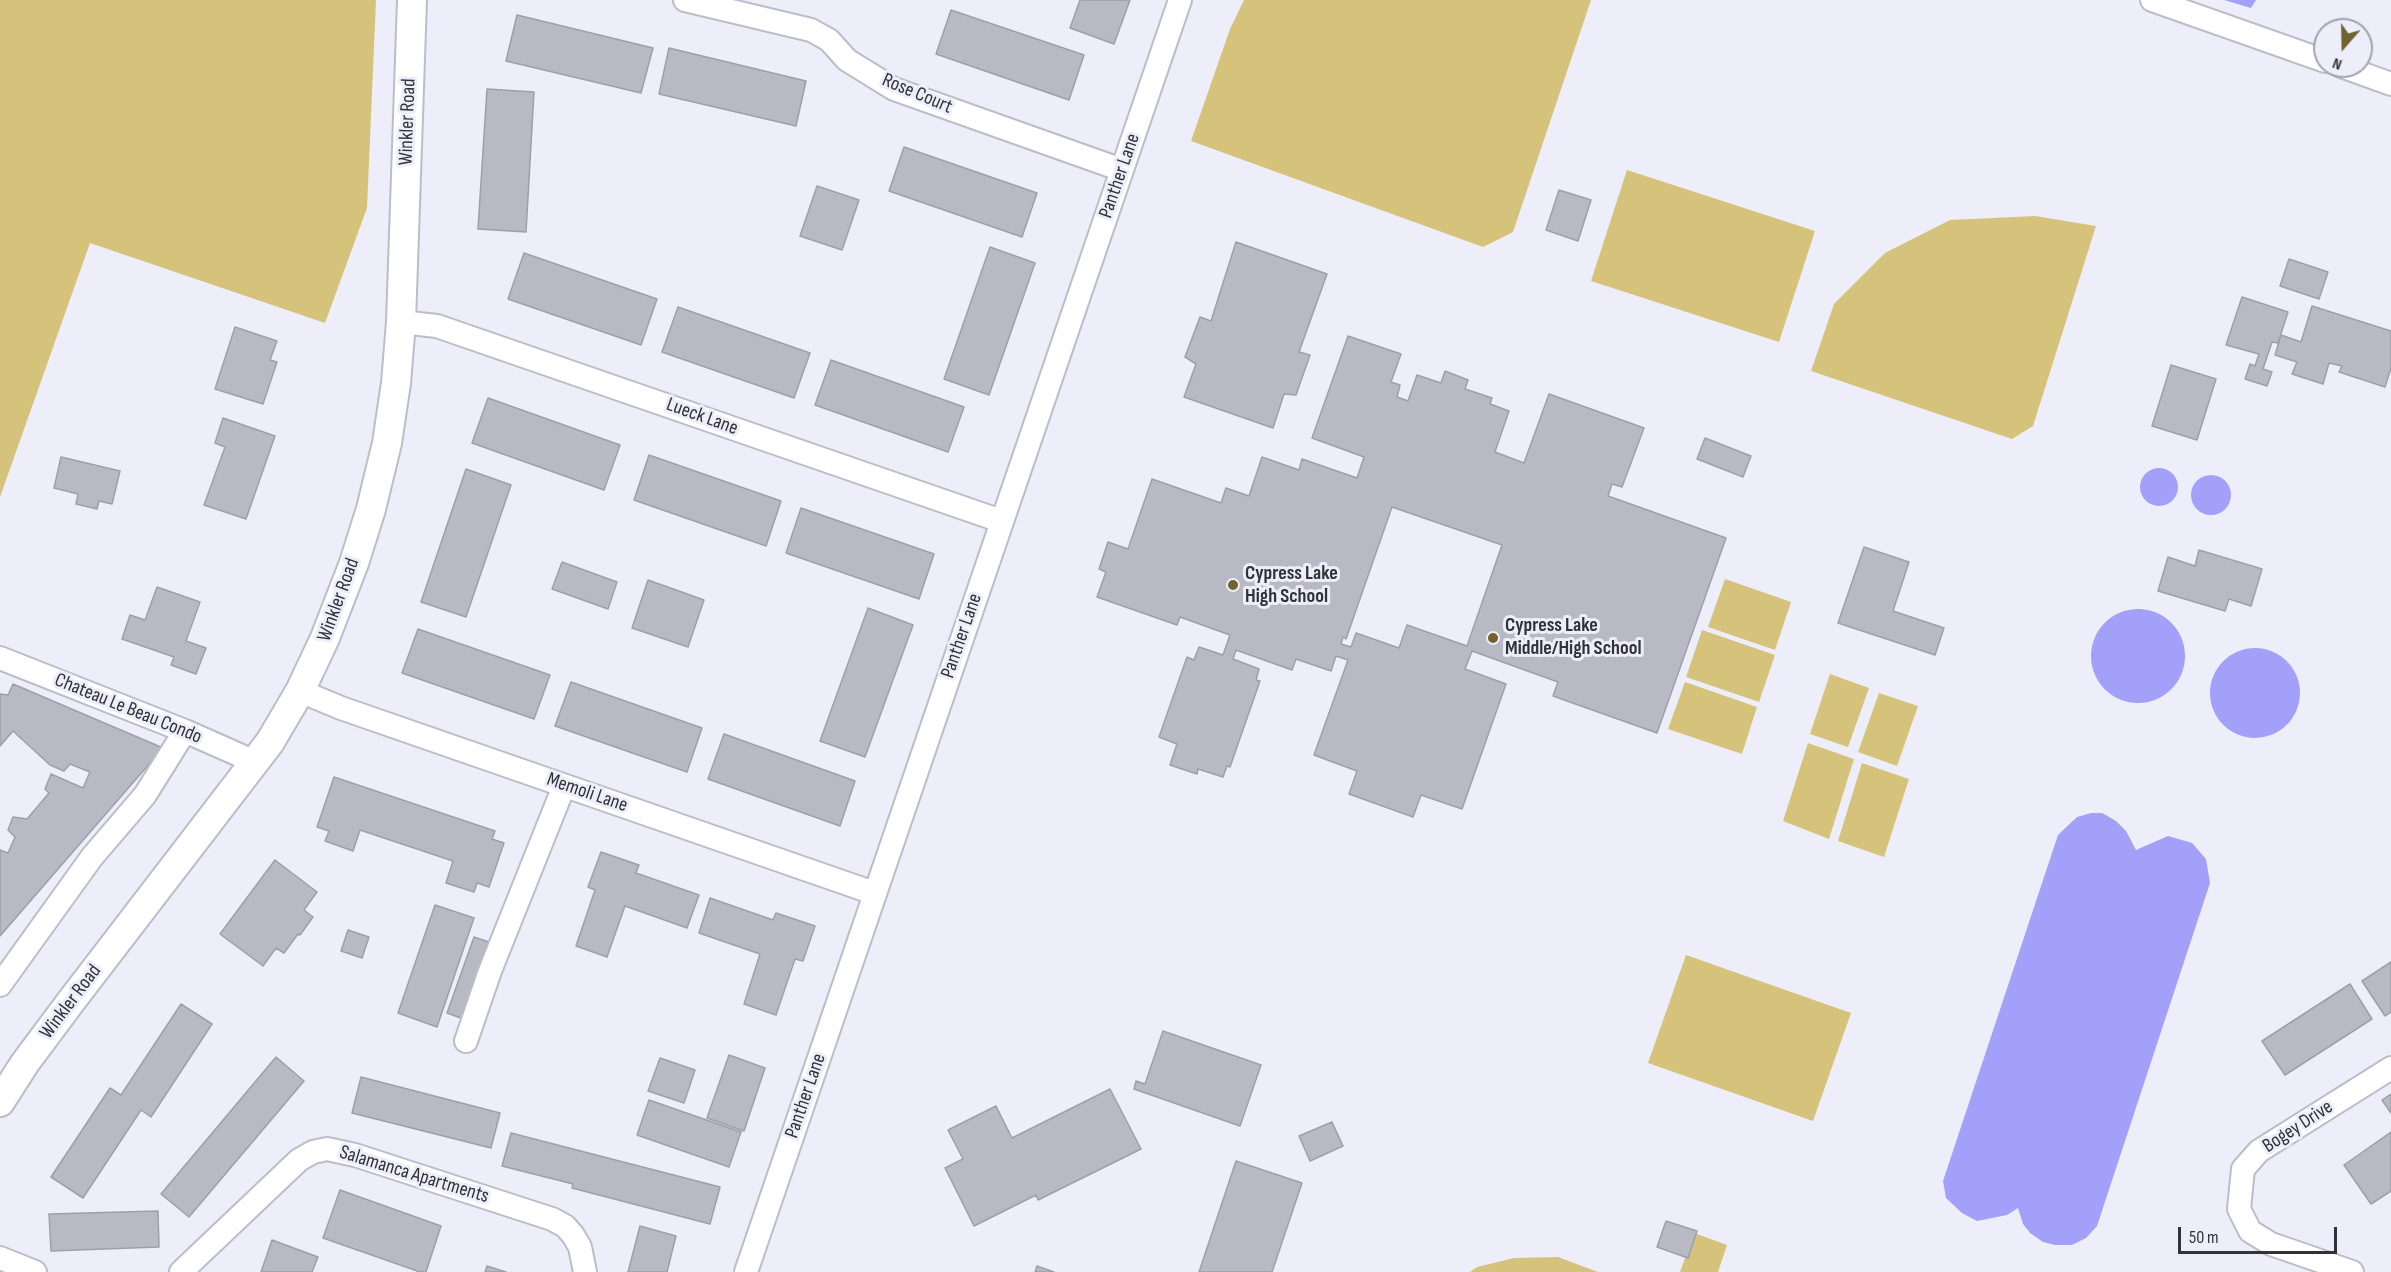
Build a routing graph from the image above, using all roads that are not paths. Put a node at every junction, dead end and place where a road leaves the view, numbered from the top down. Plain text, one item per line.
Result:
1 (412, 0) edge
2 (685, 0) edge
3 (1180, 0) edge
4 (2152, 0) edge
5 (2313, 56) edge
6 (2373, 78) edge
7 (2391, 84) edge
8 (1122, 170) junction
9 (400, 322) junction
10 (1001, 521) junction
11 (0, 658) edge
12 (300, 691) junction
13 (185, 731) junction
14 (255, 762) junction
15 (564, 786) junction
16 (874, 893) junction
17 (0, 985) edge
18 (466, 1041) dead end
19 (2391, 1068) edge
20 (0, 1102) edge
21 (0, 1257) edge
22 (35, 1272) edge
23 (181, 1272) edge
24 (585, 1272) edge
25 (746, 1272) edge
26 (2352, 1272) edge

1 - 9 street, Winkler Road
2 - 8 street, Rose Court
3 - 8 street, Panther Lane
4 - 5 street
6 - 7 street
8 - 10 street, Panther Lane
9 - 10 street, Lueck Lane
9 - 12 street, Winkler Road
10 - 16 street, Panther Lane
11 - 13 street, Chateau Le Beau Condo
12 - 14 street, Winkler Road
12 - 15 street, Memoli Lane
13 - 14 street, Chateau Le Beau Condo
13 - 17 street
14 - 20 street, Winkler Road
15 - 16 street, Memoli Lane
15 - 18 street
16 - 25 street, Panther Lane
19 - 26 street, Bogey Drive
21 - 22 street
23 - 24 street, Salamanca Apartments

